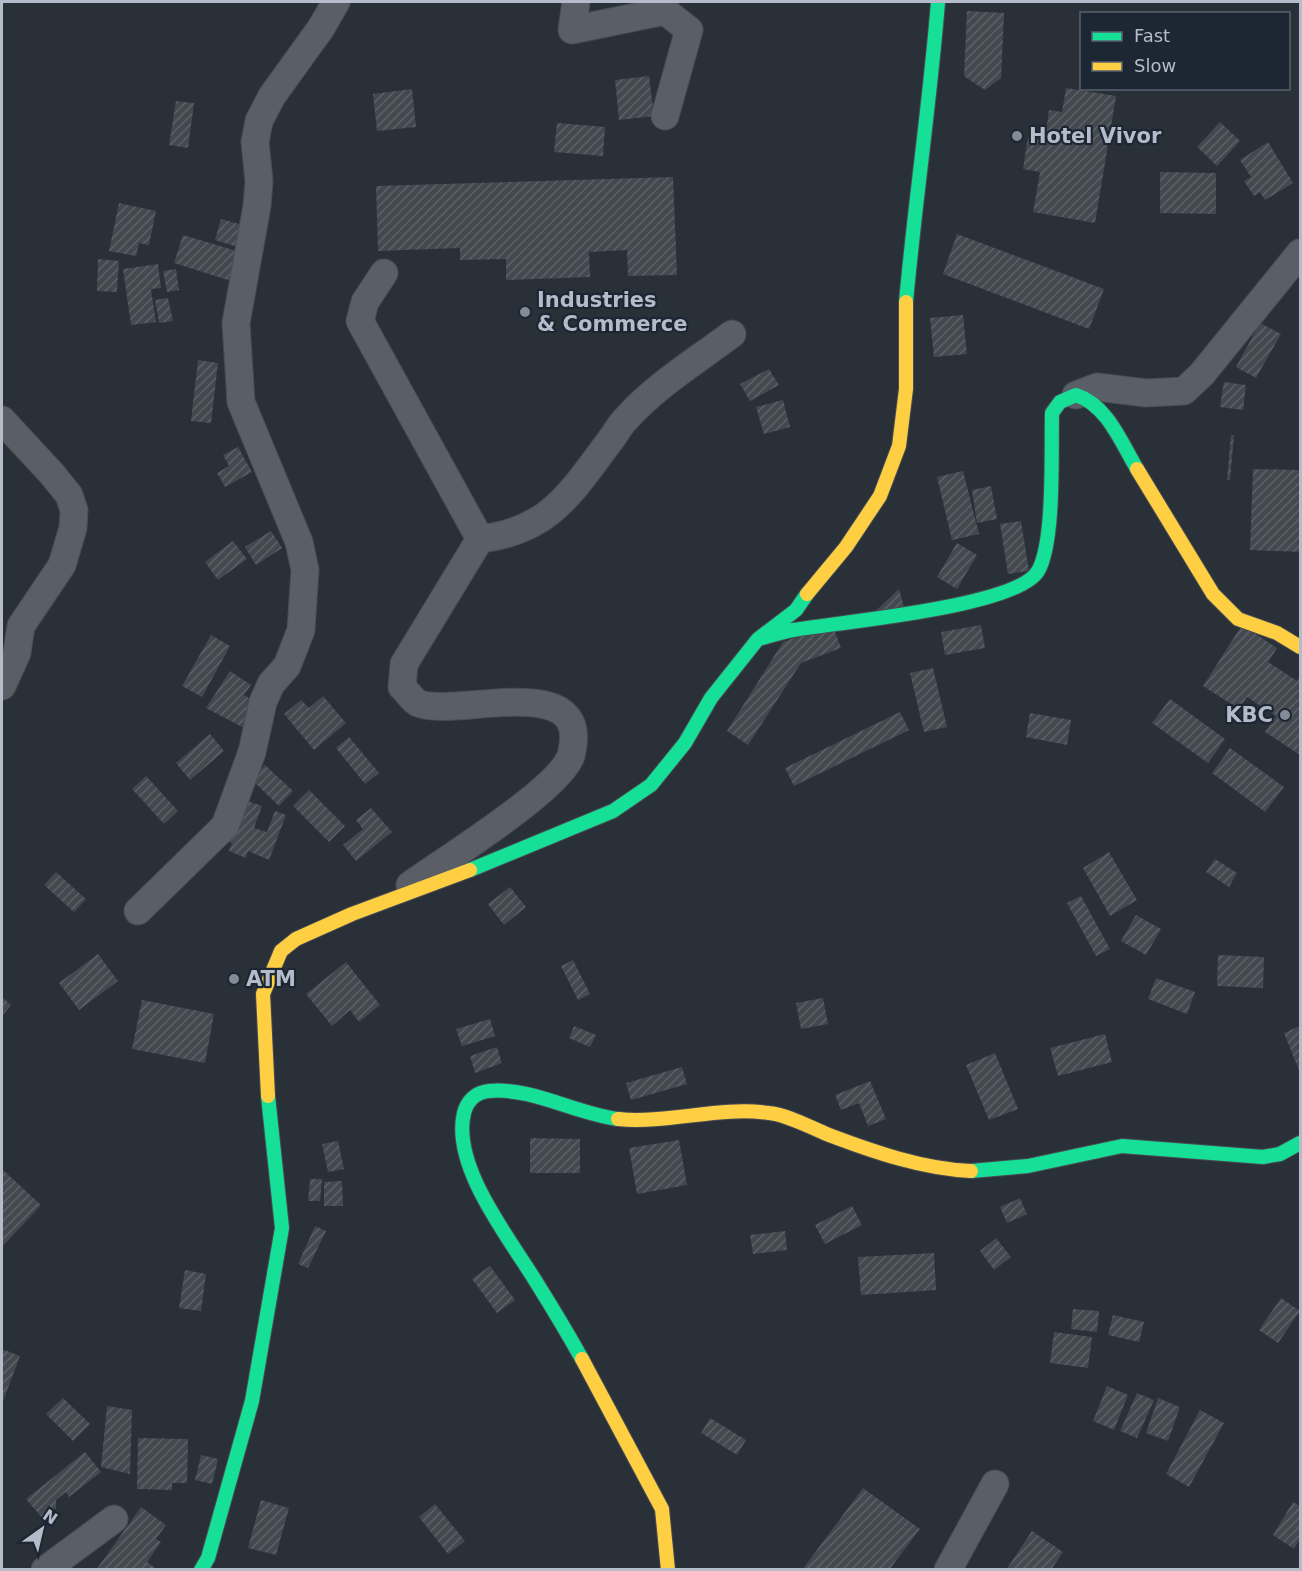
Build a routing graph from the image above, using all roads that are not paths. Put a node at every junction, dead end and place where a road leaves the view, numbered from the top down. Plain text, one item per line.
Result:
1 (336, 2) edge
2 (576, 2) edge
3 (938, 2) edge
4 (665, 116) dead end
5 (1300, 254) edge
6 (384, 273) dead end
7 (732, 334) dead end
8 (1076, 395) junction
9 (2, 420) edge
10 (480, 539) junction
11 (758, 639) junction
12 (1300, 647) edge
13 (2, 686) edge
14 (387, 902) junction
15 (138, 911) dead end
16 (1300, 1143) edge
17 (995, 1484) dead end
18 (114, 1519) dead end
19 (45, 1569) edge
20 (201, 1569) edge
21 (668, 1569) edge
22 (948, 1569) edge

1 - 15 street
2 - 4 street
3 - 11 main road
5 - 8 street
6 - 10 street
7 - 10 street
8 - 11 main road
8 - 12 main road
9 - 13 street
10 - 14 street
11 - 14 main road
14 - 20 main road
16 - 21 main road
17 - 22 street
18 - 19 street

